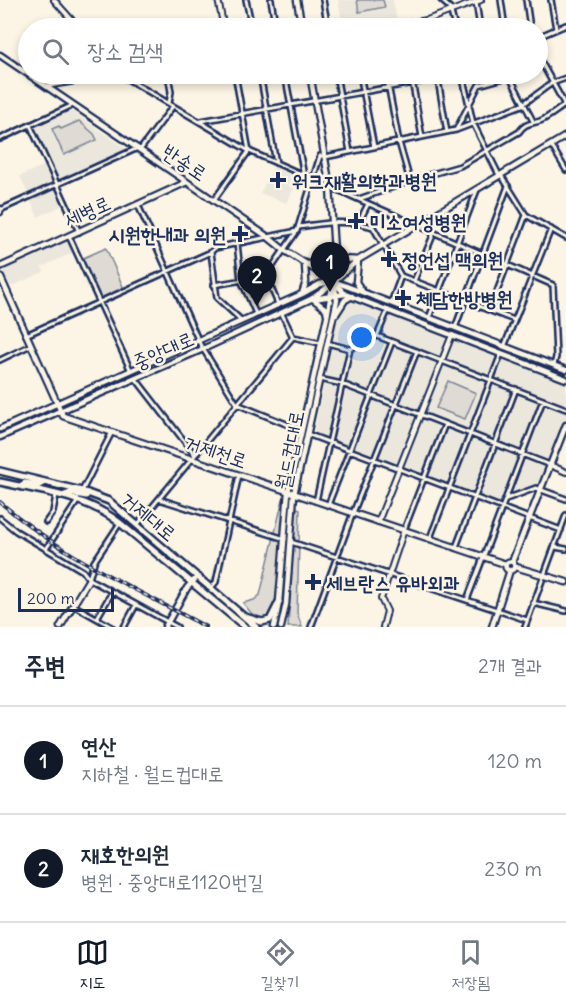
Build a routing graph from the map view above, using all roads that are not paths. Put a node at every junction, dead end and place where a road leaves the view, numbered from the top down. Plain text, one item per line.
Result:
1 (54, 0) edge
2 (218, 0) edge
3 (246, 0) edge
4 (271, 0) edge
5 (297, 0) edge
6 (323, 0) edge
7 (441, 0) edge
8 (482, 0) edge
9 (501, 0) edge
10 (526, 0) edge
11 (551, 0) edge
12 (476, 2) junction
13 (452, 12) junction
14 (70, 18) edge
15 (222, 18) edge
16 (250, 18) edge
17 (274, 18) edge
18 (300, 18) edge
19 (326, 18) edge
20 (433, 18) edge
21 (453, 18) edge
22 (478, 18) edge
23 (504, 18) edge
24 (529, 18) edge
25 (566, 25) edge
26 (556, 29) junction
27 (548, 32) edge
28 (0, 55) edge
29 (18, 67) edge
30 (548, 76) edge
31 (566, 78) edge
32 (552, 83) junction
33 (43, 84) edge
34 (58, 84) edge
35 (136, 84) edge
36 (170, 84) edge
37 (237, 84) edge
38 (262, 84) edge
39 (287, 84) edge
40 (312, 84) edge
41 (338, 84) edge
42 (362, 84) edge
43 (387, 84) edge
44 (408, 84) edge
45 (413, 84) edge
46 (439, 84) edge
47 (464, 84) edge
48 (483, 84) edge
49 (513, 84) edge
50 (46, 86) junction
51 (388, 88) junction
52 (364, 92) junction
53 (340, 96) junction
54 (315, 101) junction
55 (171, 104) junction
56 (522, 104) junction
57 (74, 105) junction
58 (291, 105) junction
59 (468, 105) junction
60 (566, 106) edge
61 (266, 110) junction
62 (242, 114) junction
63 (199, 122) junction
64 (533, 122) junction
65 (472, 123) junction
66 (30, 125) junction
67 (456, 130) junction
68 (447, 132) junction
69 (566, 136) edge
70 (422, 137) junction
71 (0, 139) edge
72 (399, 142) junction
73 (551, 145) junction
74 (374, 147) junction
75 (139, 149) junction
76 (249, 151) junction
77 (486, 151) junction
78 (350, 152) junction
79 (325, 156) junction
80 (276, 163) junction
81 (566, 170) edge
82 (500, 175) junction
83 (304, 176) junction
84 (313, 180) junction
85 (410, 181) junction
86 (187, 182) junction
87 (57, 184) junction
88 (508, 186) junction
89 (330, 188) junction
90 (478, 189) junction
91 (213, 200) junction
92 (358, 200) junction
93 (368, 204) junction
94 (138, 205) junction
95 (0, 210) edge
96 (526, 215) junction
97 (332, 222) junction
98 (359, 222) junction
99 (416, 225) junction
100 (298, 229) junction
101 (551, 229) junction
102 (79, 232) junction
103 (434, 233) junction
104 (69, 236) junction
105 (268, 237) junction
106 (566, 238) edge
107 (237, 243) junction
108 (458, 243) junction
109 (383, 245) junction
110 (284, 250) junction
111 (211, 252) junction
112 (334, 252) junction
113 (483, 254) junction
114 (358, 260) junction
115 (305, 264) junction
116 (507, 265) junction
117 (0, 267) edge
118 (168, 271) junction
119 (532, 275) junction
120 (0, 276) edge
121 (266, 276) junction
122 (401, 276) junction
123 (241, 280) junction
124 (333, 281) junction
125 (414, 281) junction
126 (214, 285) junction
127 (440, 291) junction
128 (302, 294) junction
129 (345, 294) junction
130 (365, 294) junction
131 (334, 295) junction
132 (353, 296) junction
133 (312, 299) junction
134 (465, 300) junction
135 (100, 302) junction
136 (391, 303) junction
137 (278, 304) junction
138 (388, 310) junction
139 (490, 310) junction
140 (282, 313) junction
141 (256, 314) junction
142 (429, 318) junction
143 (330, 319) junction
144 (514, 320) junction
145 (242, 321) junction
146 (455, 328) junction
147 (26, 335) junction
148 (452, 335) junction
149 (377, 336) junction
150 (292, 337) junction
151 (392, 341) junction
152 (324, 343) junction
153 (31, 345) junction
154 (201, 345) junction
155 (504, 346) junction
156 (350, 349) junction
157 (417, 351) junction
158 (501, 354) junction
159 (0, 360) edge
160 (441, 361) junction
161 (554, 365) junction
162 (131, 370) junction
163 (566, 370) edge
164 (136, 378) junction
165 (319, 379) junction
166 (566, 379) edge
167 (491, 380) junction
168 (342, 384) junction
169 (516, 390) junction
170 (371, 395) junction
171 (543, 400) junction
172 (57, 404) junction
173 (237, 404) junction
174 (396, 405) junction
175 (566, 409) edge
176 (61, 412) junction
177 (420, 414) junction
178 (445, 424) junction
179 (566, 424) edge
180 (0, 429) edge
181 (301, 430) junction
182 (112, 432) junction
183 (307, 434) junction
184 (470, 434) junction
185 (2, 437) edge
186 (329, 442) junction
187 (494, 443) junction
188 (349, 450) junction
189 (522, 454) junction
190 (193, 457) junction
191 (374, 460) junction
192 (550, 465) junction
193 (399, 469) junction
194 (0, 470) edge
195 (566, 472) edge
196 (240, 475) junction
197 (424, 479) junction
198 (0, 482) edge
199 (45, 482) junction
200 (22, 487) junction
201 (449, 489) junction
202 (541, 489) junction
203 (85, 492) junction
204 (288, 492) junction
205 (294, 494) junction
206 (59, 495) junction
207 (473, 498) junction
208 (159, 499) junction
209 (566, 499) edge
210 (77, 500) junction
211 (505, 500) junction
212 (316, 501) junction
213 (328, 505) junction
214 (501, 509) junction
215 (353, 513) junction
216 (566, 516) edge
217 (0, 518) edge
218 (529, 518) junction
219 (230, 521) junction
220 (46, 522) dead end
221 (378, 522) junction
222 (120, 523) junction
223 (138, 524) junction
224 (564, 524) edge
225 (404, 530) junction
226 (561, 530) junction
227 (430, 538) junction
228 (285, 539) junction
229 (291, 542) junction
230 (456, 547) junction
231 (555, 547) junction
232 (45, 549) junction
233 (566, 549) edge
234 (483, 556) junction
235 (337, 557) junction
236 (506, 564) junction
237 (514, 565) junction
238 (510, 570) junction
239 (388, 574) junction
240 (544, 576) junction
241 (197, 577) junction
242 (89, 579) junction
243 (566, 582) edge
244 (192, 583) junction
245 (211, 588) junction
246 (112, 592) junction
247 (467, 600) junction
248 (279, 602) junction
249 (533, 603) junction
250 (73, 605) junction
251 (136, 605) junction
252 (497, 610) junction
253 (566, 611) edge
254 (243, 617) junction
255 (97, 618) junction
256 (527, 620) junction
257 (166, 624) edge
258 (60, 627) edge
259 (112, 627) edge
260 (124, 627) edge
261 (177, 627) edge
262 (245, 627) edge
263 (256, 627) edge
264 (274, 627) edge
265 (283, 627) edge
266 (311, 627) edge
267 (383, 627) edge
268 (492, 627) edge
269 (525, 627) edge

1 - 14 street
2 - 15 street
3 - 16 street
4 - 17 street
5 - 18 main road
6 - 19 street
7 - 13 street
8 - 12 street
9 - 23 street
10 - 24 street
11 - 26 street
12 - 13 street
12 - 22 street
13 - 20 street
13 - 21 street
25 - 26 street
26 - 27 street
28 - 29 main road, 반송로
30 - 32 street
31 - 32 street
32 - 56 street
32 - 60 street
33 - 50 main road, 반송로
34 - 50 street
35 - 55 street
36 - 55 street
37 - 62 street
38 - 61 street
39 - 58 street
40 - 54 main road, 월드컵대로
41 - 53 street
42 - 52 street
43 - 51 street
44 - 51 street
45 - 70 street
46 - 68 street
47 - 59 street
48 - 59 street
49 - 56 street
50 - 57 main road, 반송로
51 - 52 street
51 - 72 street
52 - 53 street
52 - 74 street
53 - 54 street
53 - 78 street
54 - 58 street
54 - 79 main road, 월드컵대로
55 - 63 street
55 - 75 street, 반송로
56 - 64 street
56 - 65 street
57 - 66 street
57 - 75 main road, 반송로
58 - 61 street
58 - 83 street
59 - 65 street
59 - 67 street
60 - 64 street
61 - 62 street
61 - 80 street
62 - 63 street
62 - 76 street
63 - 76 street
64 - 77 street
65 - 67 street
65 - 77 street
66 - 71 street
66 - 87 street
67 - 68 street
68 - 70 street
69 - 73 main road
70 - 72 street
72 - 74 street
72 - 85 street
73 - 81 street
73 - 82 main road
74 - 78 street
75 - 86 main road, 반송로
75 - 87 street
76 - 80 street
76 - 91 street, 반송로
77 - 82 street
77 - 85 street
78 - 79 street
79 - 84 street
79 - 89 main road, 월드컵대로
80 - 83 street
82 - 88 street
82 - 90 main road
83 - 84 street
84 - 89 street
84 - 100 street
85 - 92 street
86 - 91 main road, 반송로
86 - 94 main road, 세병로
87 - 95 street
87 - 102 street
88 - 96 street
88 - 113 street
89 - 92 street
89 - 97 main road, 월드컵대로
90 - 99 main road
90 - 108 street
91 - 105 main road, 반송로
92 - 93 street
93 - 98 street
93 - 99 street
94 - 102 main road, 세병로
94 - 118 street
96 - 101 street
96 - 116 street
97 - 98 street
97 - 100 street
97 - 112 main road, 월드컵대로
98 - 109 street
99 - 103 street
99 - 109 main road
100 - 105 street
100 - 110 street
101 - 106 street
101 - 119 street
102 - 104 main road, 세병로
103 - 108 street
103 - 125 street
104 - 117 main road, 세병로
104 - 135 street
105 - 107 street
105 - 110 main road, 반송로
107 - 111 street
107 - 123 street
108 - 113 street
108 - 127 street
109 - 114 main road
109 - 122 street
110 - 115 main road, 반송로
110 - 121 street
111 - 118 street
111 - 126 street
112 - 114 main road
112 - 115 main road
112 - 124 main road, 월드컵대로
113 - 116 street
113 - 134 street
114 - 124 main road
114 - 130 main road
115 - 124 main road, 반송로
115 - 128 main road
116 - 119 street
116 - 139 street
118 - 135 street
118 - 154 street
119 - 144 street
119 - 161 street
120 - 147 main road
121 - 123 street
121 - 137 street
122 - 125 street
122 - 136 street
123 - 126 street
123 - 141 street
124 - 128 main road, 중앙대로
124 - 129 main road
124 - 130 main road
124 - 131 main road, 월드컵대로
124 - 133 main road, 중앙대로
125 - 127 street
126 - 145 street
127 - 134 street
127 - 142 street
128 - 137 main road, 중앙대로
129 - 131 main road
129 - 132 main road
130 - 136 main road
131 - 133 main road
131 - 143 main road, 월드컵대로
132 - 138 main road
132 - 143 main road
133 - 140 main road, 중앙대로
133 - 143 main road
134 - 139 street
134 - 146 street
135 - 147 street
135 - 162 street
136 - 142 main road
137 - 141 main road, 중앙대로
138 - 148 main road
138 - 149 street
139 - 144 street
140 - 150 street
140 - 154 main road, 중앙대로
141 - 145 main road, 중앙대로
142 - 146 main road
143 - 152 main road, 월드컵대로
144 - 155 street
145 - 154 main road, 중앙대로
146 - 155 main road
147 - 153 main road
148 - 158 main road
148 - 160 street
149 - 151 street
149 - 156 street
150 - 152 street
150 - 173 street
151 - 157 street
151 - 170 street
152 - 156 street
152 - 165 main road, 월드컵대로
152 - 181 main road, 월드컵대로
153 - 159 street
153 - 172 main road
154 - 162 main road, 중앙대로
154 - 164 main road, 중앙대로
154 - 173 street
155 - 161 main road
156 - 168 street
157 - 160 street
157 - 174 street
158 - 166 main road
158 - 167 street
160 - 167 street
160 - 177 street
161 - 163 main road
162 - 172 main road, 중앙대로
164 - 176 main road, 중앙대로
164 - 190 street
165 - 168 street
165 - 183 main road, 월드컵대로
167 - 169 street
167 - 184 street
168 - 170 street
168 - 186 street
169 - 171 street
169 - 187 street
170 - 174 street
170 - 188 street
171 - 175 street
171 - 189 street
172 - 176 main road
172 - 180 main road, 중앙대로
173 - 181 street
173 - 190 street
174 - 177 street
174 - 191 street
176 - 182 main road, 거제천로
176 - 185 main road, 중앙대로
177 - 178 street
177 - 193 street
178 - 184 street
178 - 197 street
179 - 192 main road
181 - 204 main road, 월드컵대로
182 - 190 main road, 거제천로
182 - 203 street
183 - 186 street
183 - 205 main road, 월드컵대로
184 - 187 street
184 - 201 street
186 - 188 street
186 - 212 street
187 - 189 street
187 - 207 street
188 - 191 street
188 - 213 street
189 - 192 street
189 - 211 street
190 - 196 main road, 거제천로
190 - 208 street
191 - 193 street
191 - 215 street
192 - 195 street
192 - 202 main road
193 - 197 street
193 - 221 street
194 - 199 main road, 거제대로
196 - 204 main road, 거제천로
196 - 219 street
197 - 201 street
197 - 225 street
198 - 200 main road, 거제대로
199 - 200 main road
199 - 203 main road, 거제대로
200 - 206 main road, 거제대로
201 - 207 street
201 - 227 street
202 - 209 street
202 - 211 street
202 - 218 main road
203 - 206 main road
203 - 223 main road, 거제대로
204 - 205 main road, 거제천로
204 - 228 main road, 월드컵대로
205 - 212 main road, 거제천로
205 - 229 main road, 월드컵대로
206 - 210 main road, 거제대로
206 - 220 street
207 - 214 street
207 - 230 street
208 - 219 street
208 - 223 street
210 - 222 main road, 거제대로
210 - 232 street
211 - 214 street
212 - 213 main road, 거제천로
213 - 215 main road, 거제천로
214 - 218 street
214 - 234 street
215 - 221 main road, 거제천로
215 - 235 street
216 - 224 street
217 - 232 street
218 - 226 street
218 - 237 main road
219 - 228 street
219 - 245 street
221 - 225 main road, 거제천로
222 - 242 street
222 - 244 main road, 거제대로
223 - 241 main road, 거제대로
224 - 226 street
225 - 227 main road, 거제천로
225 - 239 street
226 - 231 street
227 - 230 main road, 거제천로
228 - 248 main road, 월드컵대로
229 - 235 street
229 - 265 main road, 월드컵대로
230 - 234 main road, 거제천로
231 - 233 street
231 - 240 street
232 - 242 street
234 - 236 main road, 거제천로
234 - 247 street
235 - 239 street
235 - 266 street
236 - 237 main road
236 - 238 main road
237 - 238 main road
237 - 240 main road
238 - 252 main road
239 - 247 street
239 - 267 street
240 - 243 main road
240 - 249 street
241 - 244 main road
241 - 245 main road, 거제대로
242 - 246 street
242 - 250 main road
244 - 257 main road
244 - 262 main road, 거제대로
245 - 254 main road, 거제대로
246 - 251 street
246 - 255 street
247 - 252 street
248 - 254 main road
248 - 264 main road, 월드컵대로
249 - 253 street
249 - 256 street
250 - 255 street
250 - 258 main road
251 - 257 street
251 - 260 street
252 - 256 street
252 - 268 main road
254 - 263 main road, 거제대로
255 - 259 street
256 - 269 street
257 - 261 street

